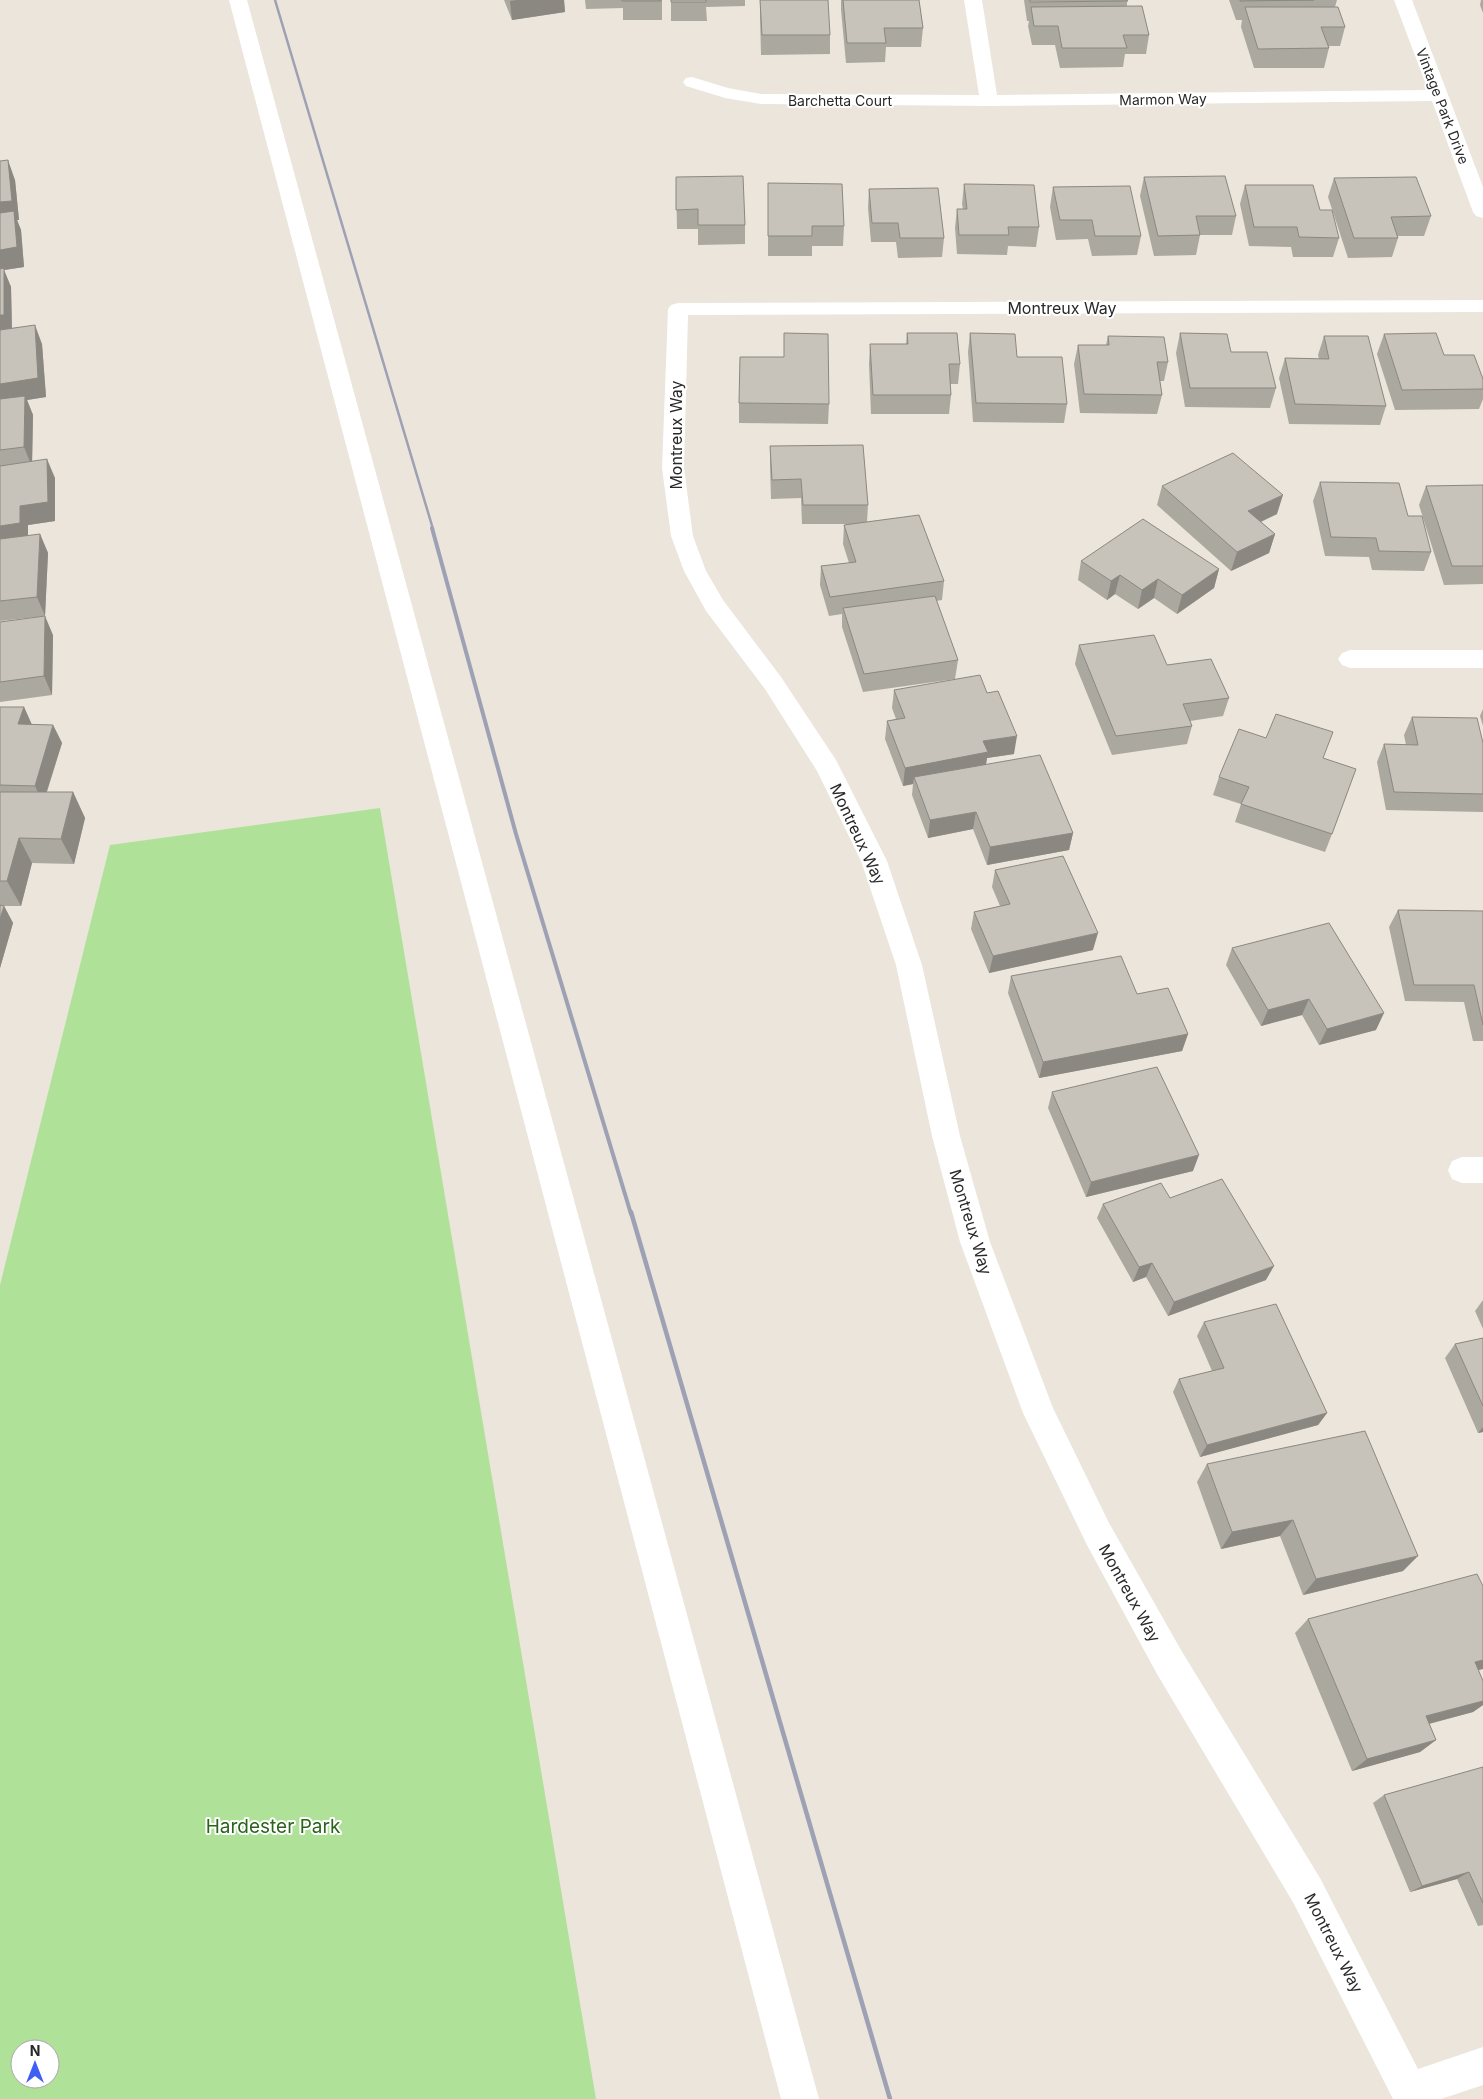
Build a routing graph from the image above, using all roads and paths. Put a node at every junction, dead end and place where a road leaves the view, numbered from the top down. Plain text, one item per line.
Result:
1 (238, 0) edge
2 (973, 0) edge
3 (1403, 0) edge
4 (692, 82) dead end
5 (1438, 95) junction
6 (989, 101) junction
7 (1479, 191) edge
8 (1483, 212) edge
9 (1483, 306) edge
10 (1350, 659) dead end
11 (1483, 659) edge
12 (1483, 2066) edge
13 (1412, 2095) edge
14 (800, 2099) edge

1 - 14 street
2 - 6 street
3 - 5 street, Vintage Park Drive
4 - 6 street, Barchetta Court
5 - 6 street, Marmon Way
5 - 7 street, Vintage Park Drive
7 - 8 street, Vintage Park Drive
9 - 13 street, Montreux Way
10 - 11 street
12 - 13 street

